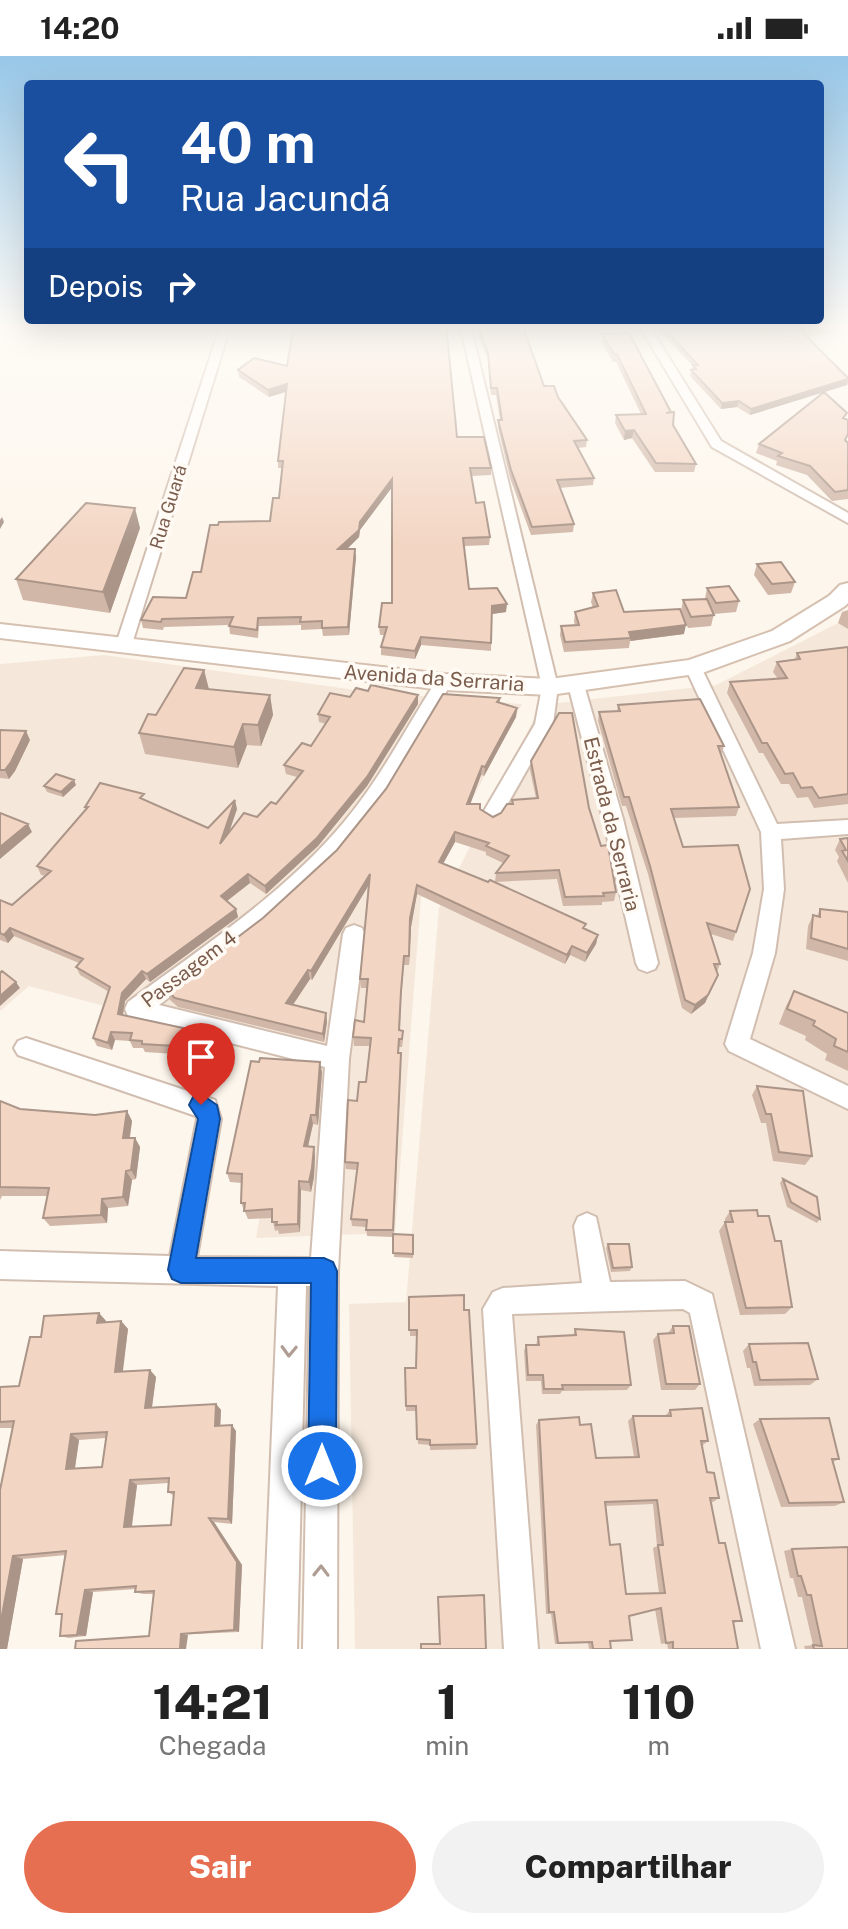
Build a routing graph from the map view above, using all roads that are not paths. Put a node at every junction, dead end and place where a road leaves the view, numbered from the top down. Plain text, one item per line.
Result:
1 (202, 398) edge
2 (485, 398) edge
3 (688, 398) edge
4 (848, 519) edge
5 (848, 590) edge
6 (0, 631) edge
7 (124, 644) junction
8 (693, 667) junction
9 (444, 682) junction
10 (563, 686) junction
11 (491, 816) edge
12 (848, 827) edge
13 (771, 832) junction
14 (354, 934) dead end
15 (647, 963) dead end
16 (26, 1048) dead end
17 (337, 1059) junction
18 (848, 1098) edge
19 (587, 1226) dead end
20 (0, 1265) edge
21 (181, 1270) junction
22 (324, 1271) junction
23 (292, 1273) junction
24 (598, 1296) junction
25 (280, 1649) edge
26 (320, 1649) edge
27 (521, 1649) edge
28 (778, 1649) edge

1 - 7 street, Rua Guará
2 - 10 street, Estrada da Serraria
3 - 4 street
5 - 8 main road, Avenida da Serraria
6 - 7 main road, Avenida da Serraria
7 - 9 main road, Avenida da Serraria
8 - 10 main road, Avenida da Serraria
8 - 13 street
9 - 10 main road, Avenida da Serraria
9 - 17 street, Passagem 4
10 - 11 street
10 - 15 street, Estrada da Serraria
12 - 13 street
13 - 18 street
14 - 17 street
16 - 21 street
17 - 22 street
19 - 24 street
20 - 21 street
21 - 23 street
22 - 23 street
26 -> 22 street
23 -> 25 street
24 - 27 street
24 - 28 street

